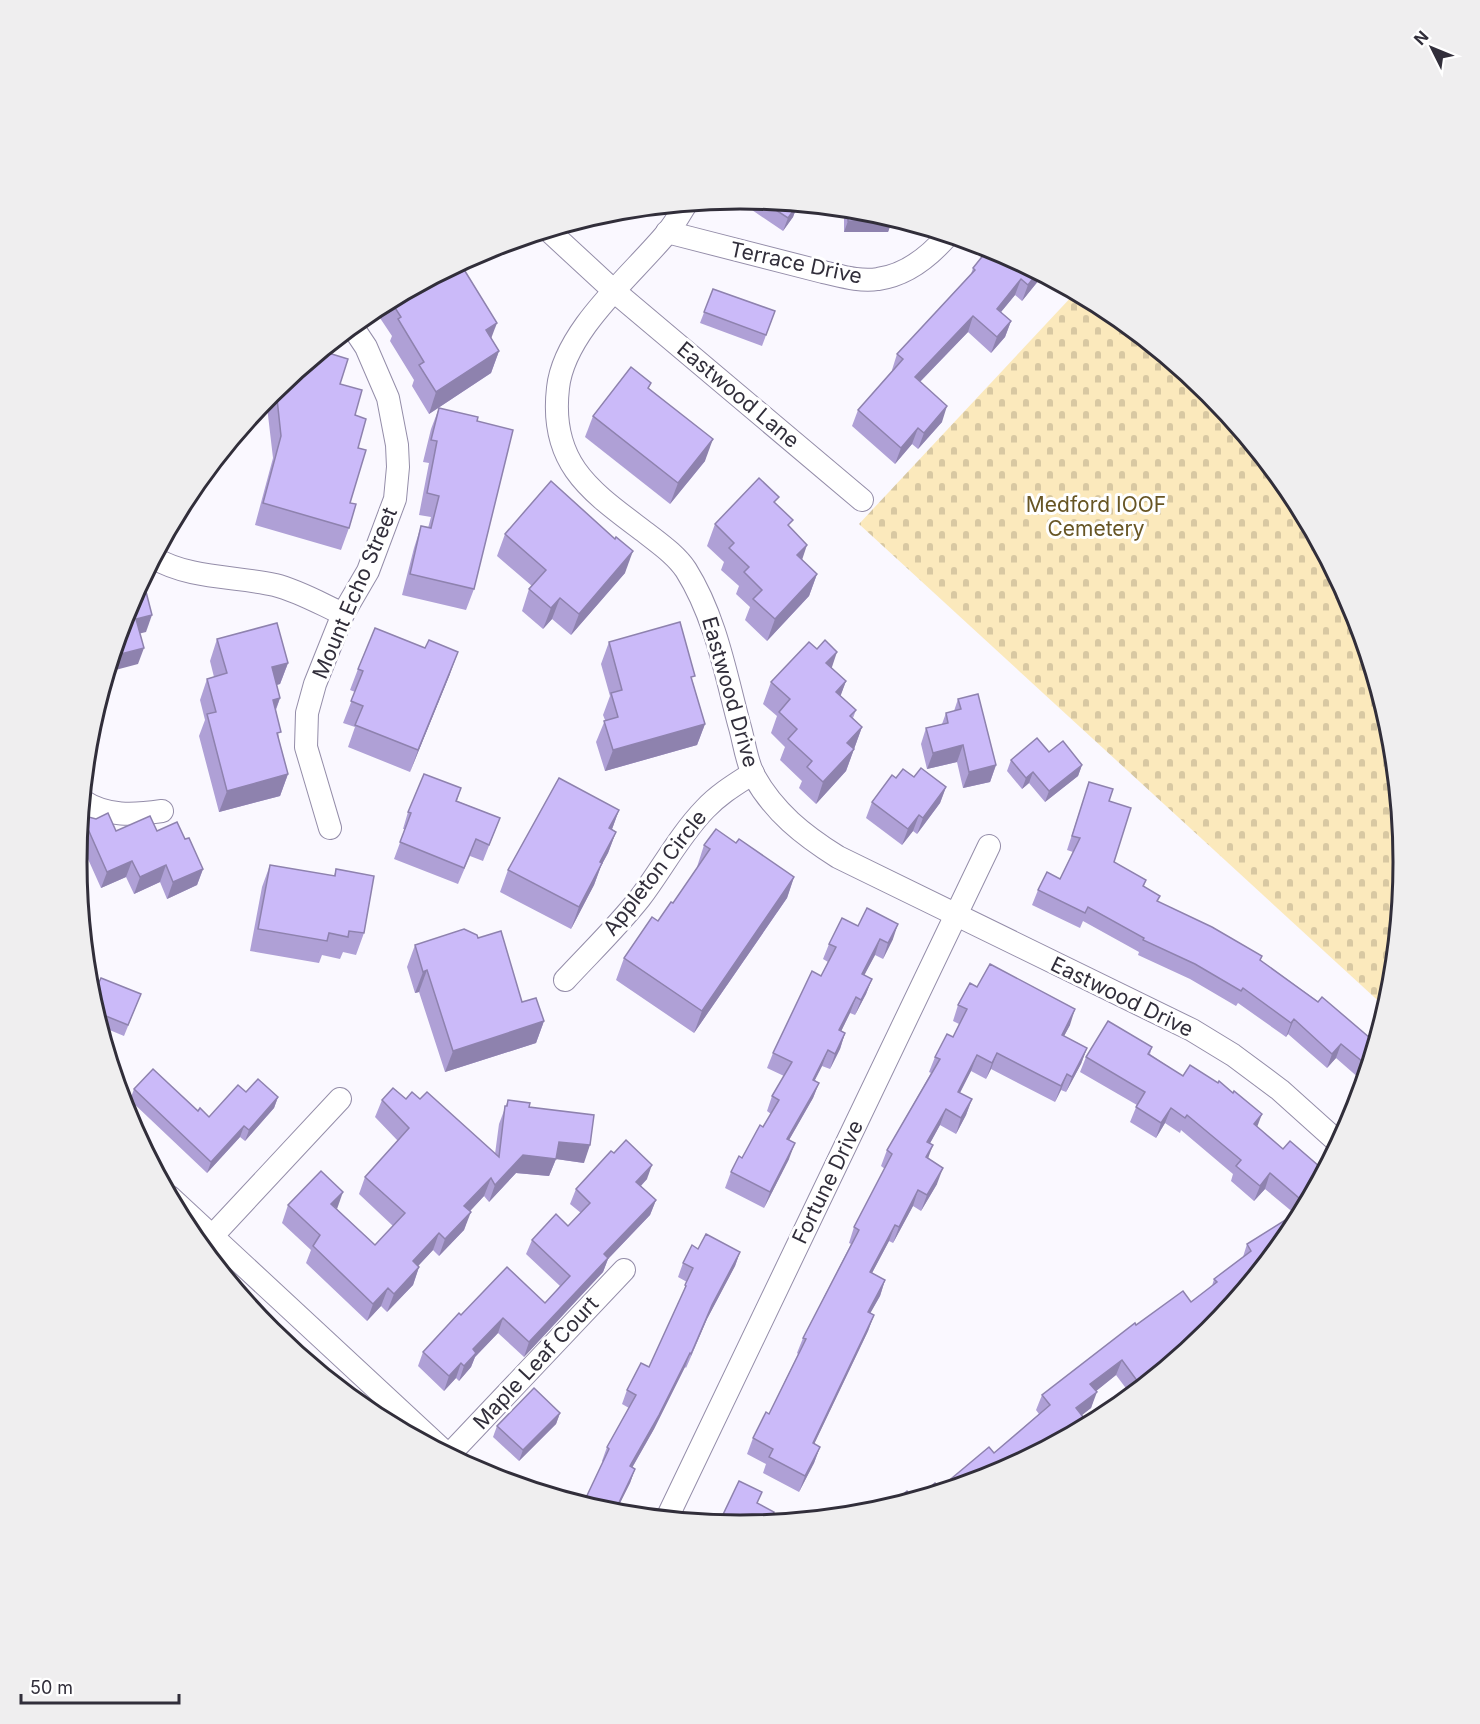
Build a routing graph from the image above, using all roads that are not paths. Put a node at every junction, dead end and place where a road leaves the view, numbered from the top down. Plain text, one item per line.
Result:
1 (681, 212) edge
2 (668, 232) junction
3 (555, 236) edge
4 (942, 242) edge
5 (614, 291) junction
6 (357, 333) edge
7 (862, 500) dead end
8 (160, 561) edge
9 (343, 614) junction
10 (753, 773) junction
11 (90, 804) edge
12 (162, 811) dead end
13 (330, 828) dead end
14 (989, 846) dead end
15 (956, 916) junction
16 (565, 980) dead end
17 (340, 1099) dead end
18 (1332, 1137) edge
19 (208, 1240) edge
20 (211, 1244) edge
21 (624, 1270) dead end
22 (424, 1434) edge
23 (454, 1449) edge
24 (670, 1511) edge

1 - 2 street, Eastwood Drive
2 - 4 street, Terrace Drive
2 - 5 street, Eastwood Drive
3 - 5 street
5 - 7 street, Eastwood Lane
5 - 10 street, Eastwood Drive
6 - 9 street, Mount Echo Street
8 - 9 street
9 - 13 street, Mount Echo Street
10 - 15 street, Eastwood Drive
10 - 16 street, Appleton Circle
11 - 12 street
14 - 15 street, Fortune Drive
15 - 18 street, Eastwood Drive
15 - 24 street, Fortune Drive
17 - 19 street
20 - 22 street
21 - 23 street, Maple Leaf Court

